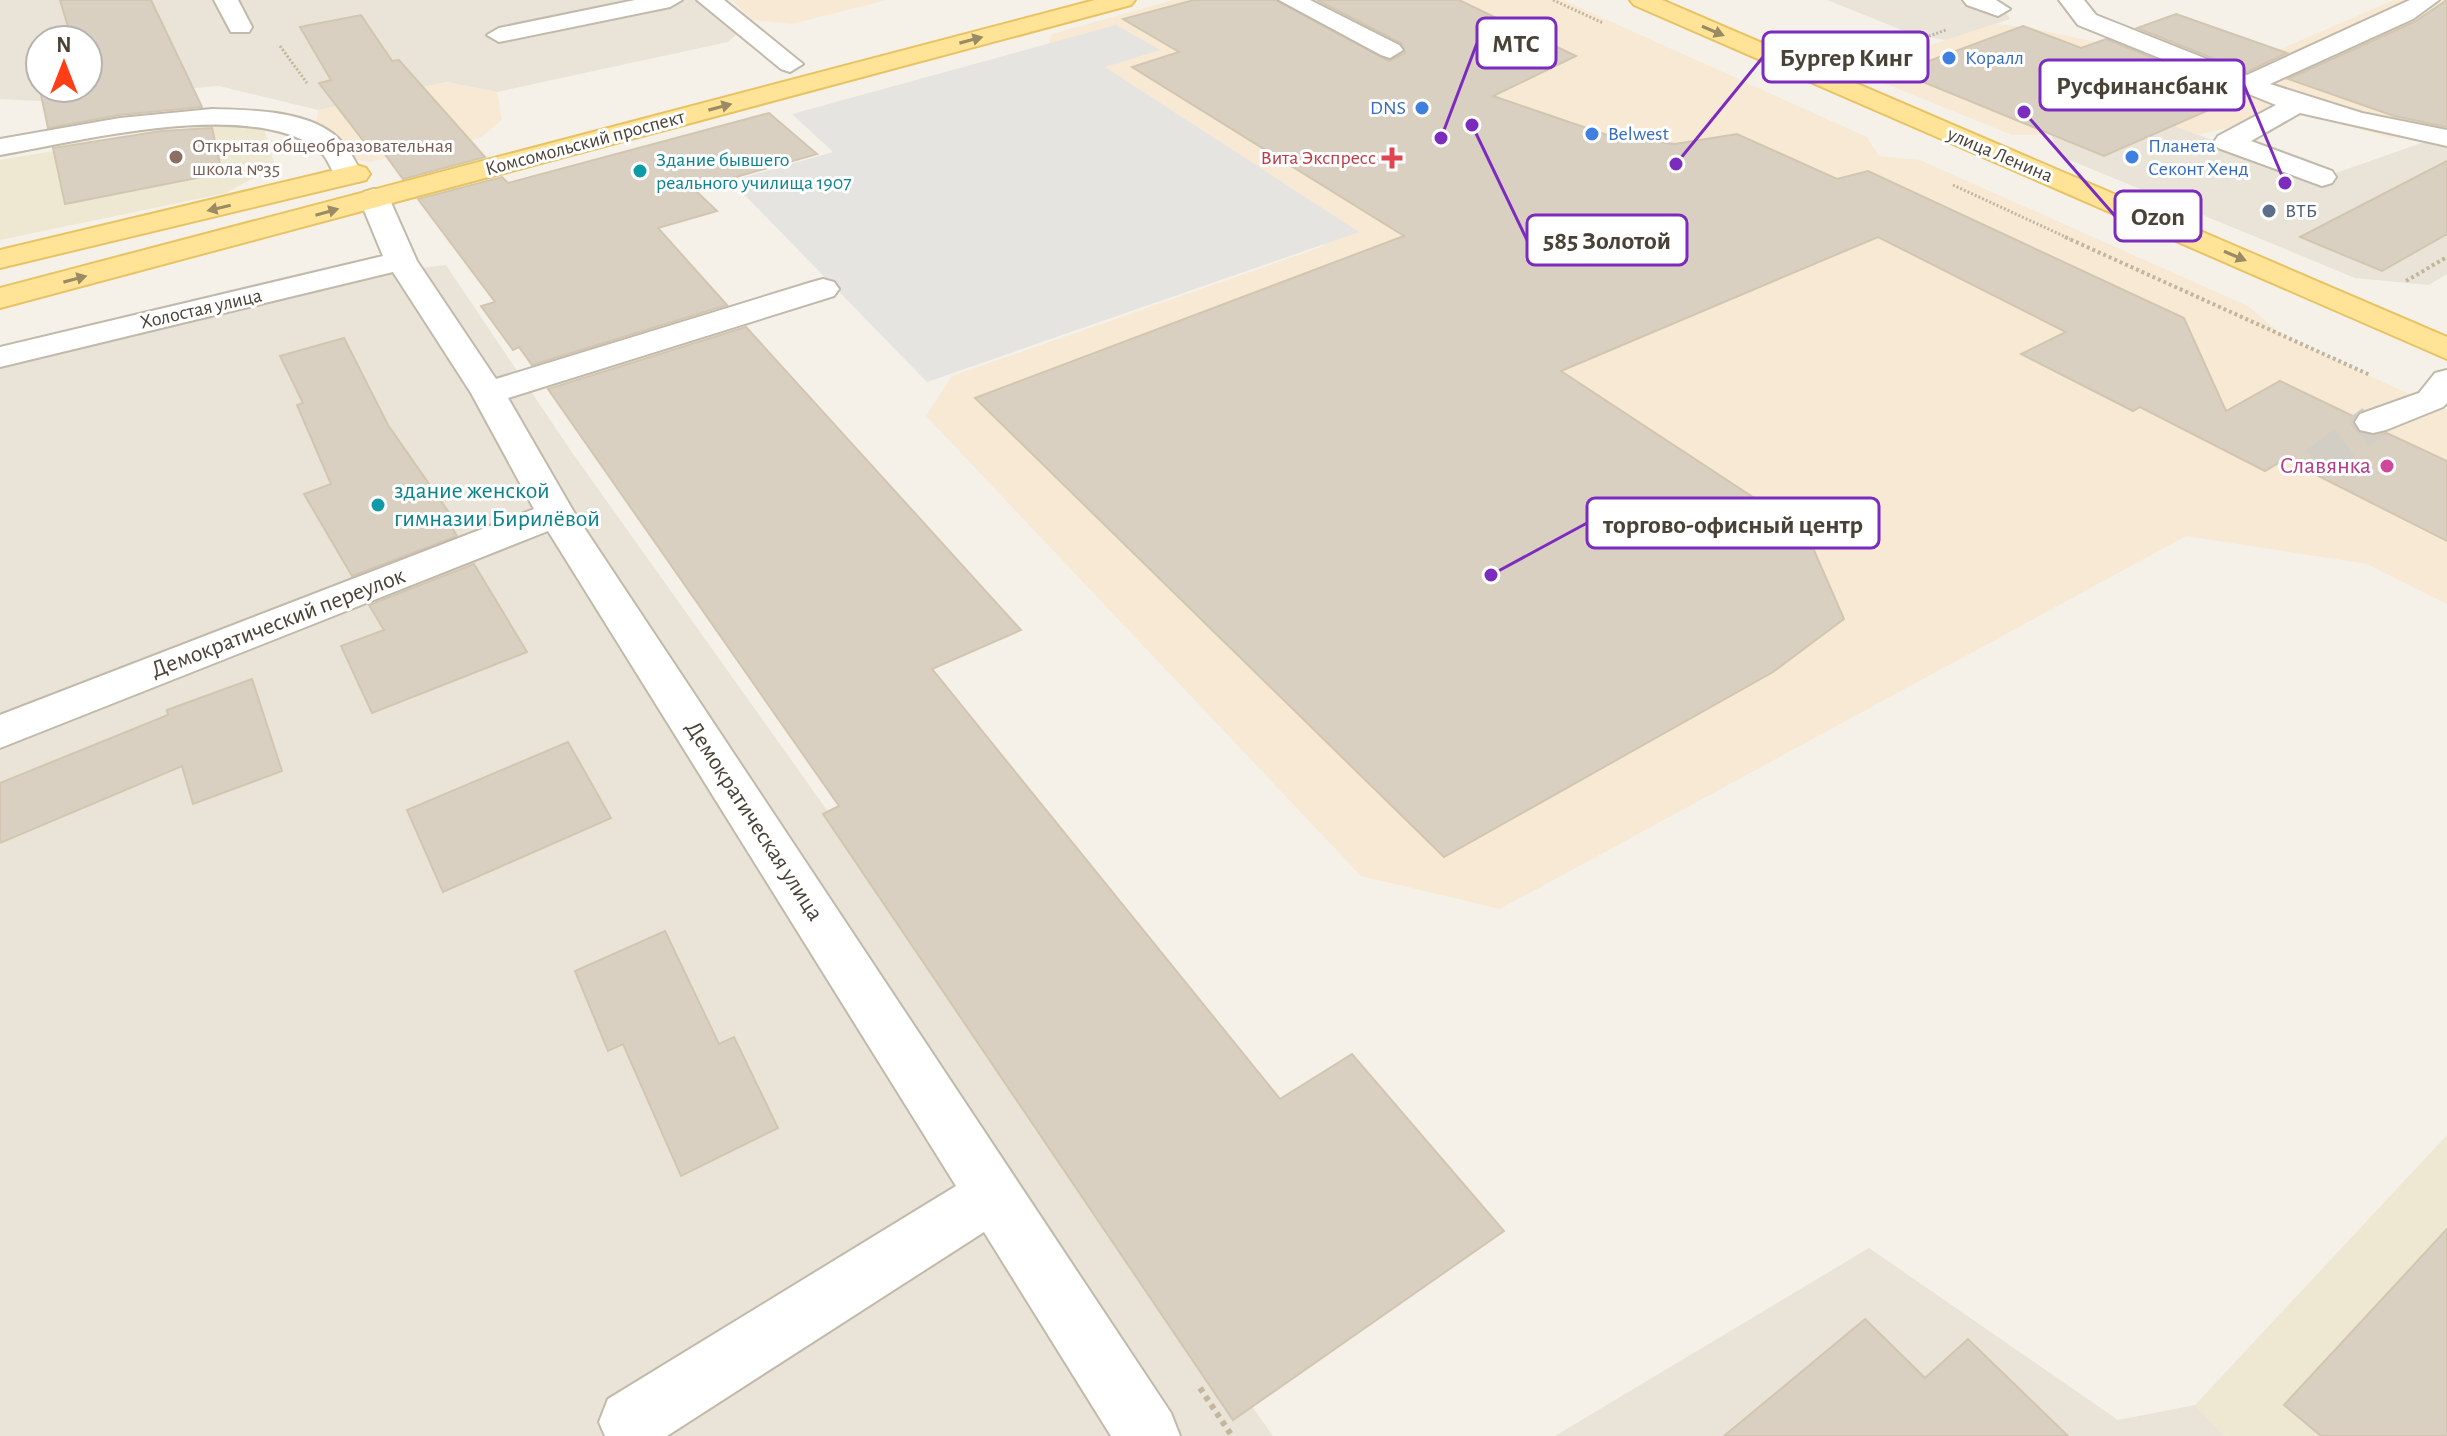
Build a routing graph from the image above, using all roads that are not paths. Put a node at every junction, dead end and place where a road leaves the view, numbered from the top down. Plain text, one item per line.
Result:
1 (226, 0) edge
2 (670, 0) edge
3 (709, 0) edge
4 (1041, 0) edge
5 (1123, 0) edge
6 (1291, 0) edge
7 (1642, 0) edge
8 (1975, 0) edge
9 (2071, 0) edge
10 (2427, 0) edge
11 (1998, 9) dead end
12 (240, 27) dead end
13 (499, 35) dead end
14 (2130, 38) junction
15 (1390, 50) dead end
16 (2101, 57) dead end
17 (790, 64) junction
18 (2246, 85) junction
19 (2297, 104) junction
20 (577, 118) dead end
21 (2447, 138) edge
22 (0, 147) edge
23 (2322, 177) dead end
24 (367, 181) junction
25 (0, 259) edge
26 (401, 261) junction
27 (823, 289) dead end
28 (0, 298) edge
29 (2447, 349) edge
30 (0, 357) edge
31 (2439, 390) edge
32 (488, 393) junction
33 (2373, 422) tunnel mouth
34 (556, 514) junction
35 (0, 732) edge
36 (994, 1194) junction
37 (631, 1422) dead end
38 (1148, 1436) edge

1 - 12 street
2 - 13 street
3 - 17 street
4 - 17 main road, Комсомольский проспект
24 -> 5 main road, Комсомольский проспект
6 - 15 street
7 -> 29 main road, улица Ленина
8 - 11 street
9 - 14 street
10 - 18 street
14 - 16 street
14 - 18 street
17 - 20 main road, Комсомольский проспект
18 - 19 street
19 - 21 street
19 - 23 street
22 - 24 street, Демократическая улица
24 -> 25 main road, Комсомольский проспект
24 - 26 street, Демократическая улица
28 -> 24 main road, Комсомольский проспект
26 - 30 street, Холостая улица
26 - 32 street, Демократическая улица
27 - 32 street
31 - 33 street
32 - 34 street, Демократическая улица
34 - 35 street, Демократический переулок
34 - 36 street, Демократическая улица
36 - 37 street
36 - 38 street, Демократическая улица

